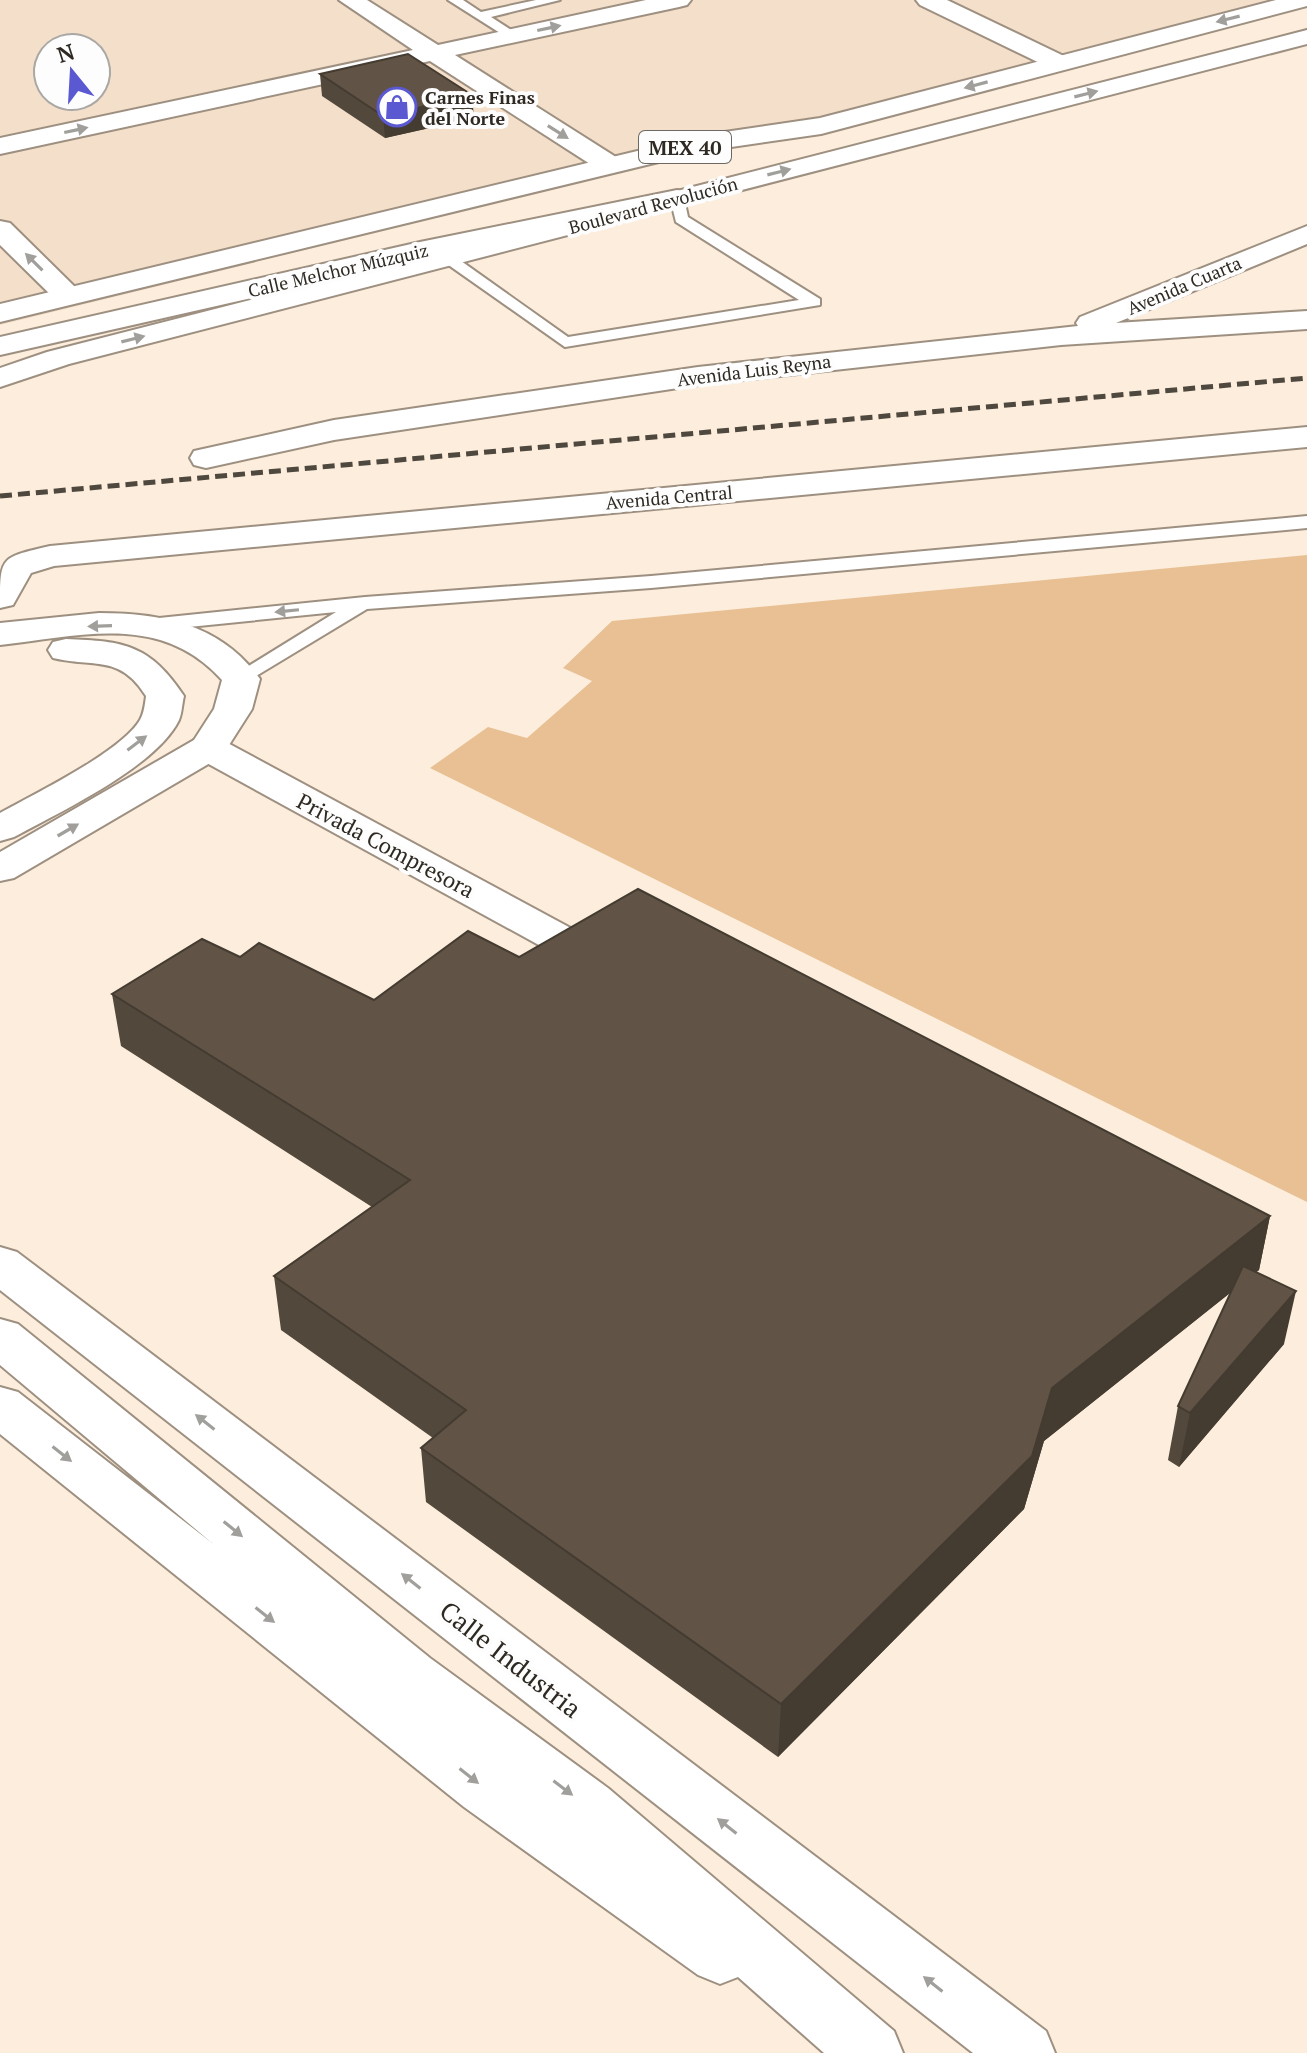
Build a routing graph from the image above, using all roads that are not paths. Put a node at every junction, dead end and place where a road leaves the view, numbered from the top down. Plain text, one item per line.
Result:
1 (351, 0) edge
2 (454, 0) edge
3 (554, 0) edge
4 (928, 0) edge
5 (1303, 0) edge
6 (663, 1) edge
7 (536, 2) edge
8 (479, 16) junction
9 (511, 36) junction
10 (1307, 37) edge
11 (433, 52) junction
12 (1059, 63) junction
13 (821, 126) junction
14 (0, 146) edge
15 (610, 165) junction
16 (677, 198) junction
17 (0, 229) edge
18 (1307, 234) edge
19 (448, 259) junction
20 (67, 295) junction
21 (0, 313) edge
22 (1307, 320) edge
23 (0, 329) edge
24 (1061, 336) junction
25 (0, 346) edge
26 (58, 358) junction
27 (0, 368) edge
28 (0, 378) edge
29 (1307, 437) edge
30 (206, 458) dead end
31 (1307, 522) edge
32 (0, 597) edge
33 (365, 603) junction
34 (159, 624) junction
35 (0, 634) edge
36 (0, 657) edge
37 (241, 679) junction
38 (208, 748) junction
39 (0, 829) edge
40 (0, 869) edge
41 (563, 941) edge
42 (0, 1264) edge
43 (0, 1337) edge
44 (0, 1406) edge
45 (859, 2053) edge
46 (871, 2053) edge
47 (1023, 2053) edge

1 - 11 main road
2 - 8 lane
3 - 7 lane
4 - 12 main road
5 -> 12 main road, MEX 40
9 -> 6 main road
7 - 8 lane
8 - 9 lane
9 - 11 main road
16 -> 10 main road, Boulevard Revolución / MEX 40
14 -> 11 main road
11 -> 15 main road
12 -> 13 main road, MEX 40
13 - 15 main road, MEX 40
13 - 23 main road
15 - 20 main road, MEX 40
16 - 19 main road, Boulevard Revolución
16 - 19 lane
16 - 25 main road, Calle Melchor Múzquiz / MEX 40
20 -> 17 main road
18 - 24 main road, Avenida Cuarta
26 -> 19 main road, Boulevard Revolución
20 - 21 main road, MEX 40
22 - 24 main road, Avenida Luis Reyna
24 - 30 main road, Avenida Luis Reyna
26 - 27 main road
26 - 28 main road, Boulevard Revolución
29 - 32 main road, Avenida Central
31 - 33 lane
33 -> 34 lane
33 - 37 lane
34 -> 35 main road
34 - 37 main road
39 -> 36 main road
37 - 38 main road
40 -> 38 main road
38 - 41 main road, Privada Compresora
47 -> 42 main road, Calle Industria
43 -> 46 main road
44 -> 45 main road

